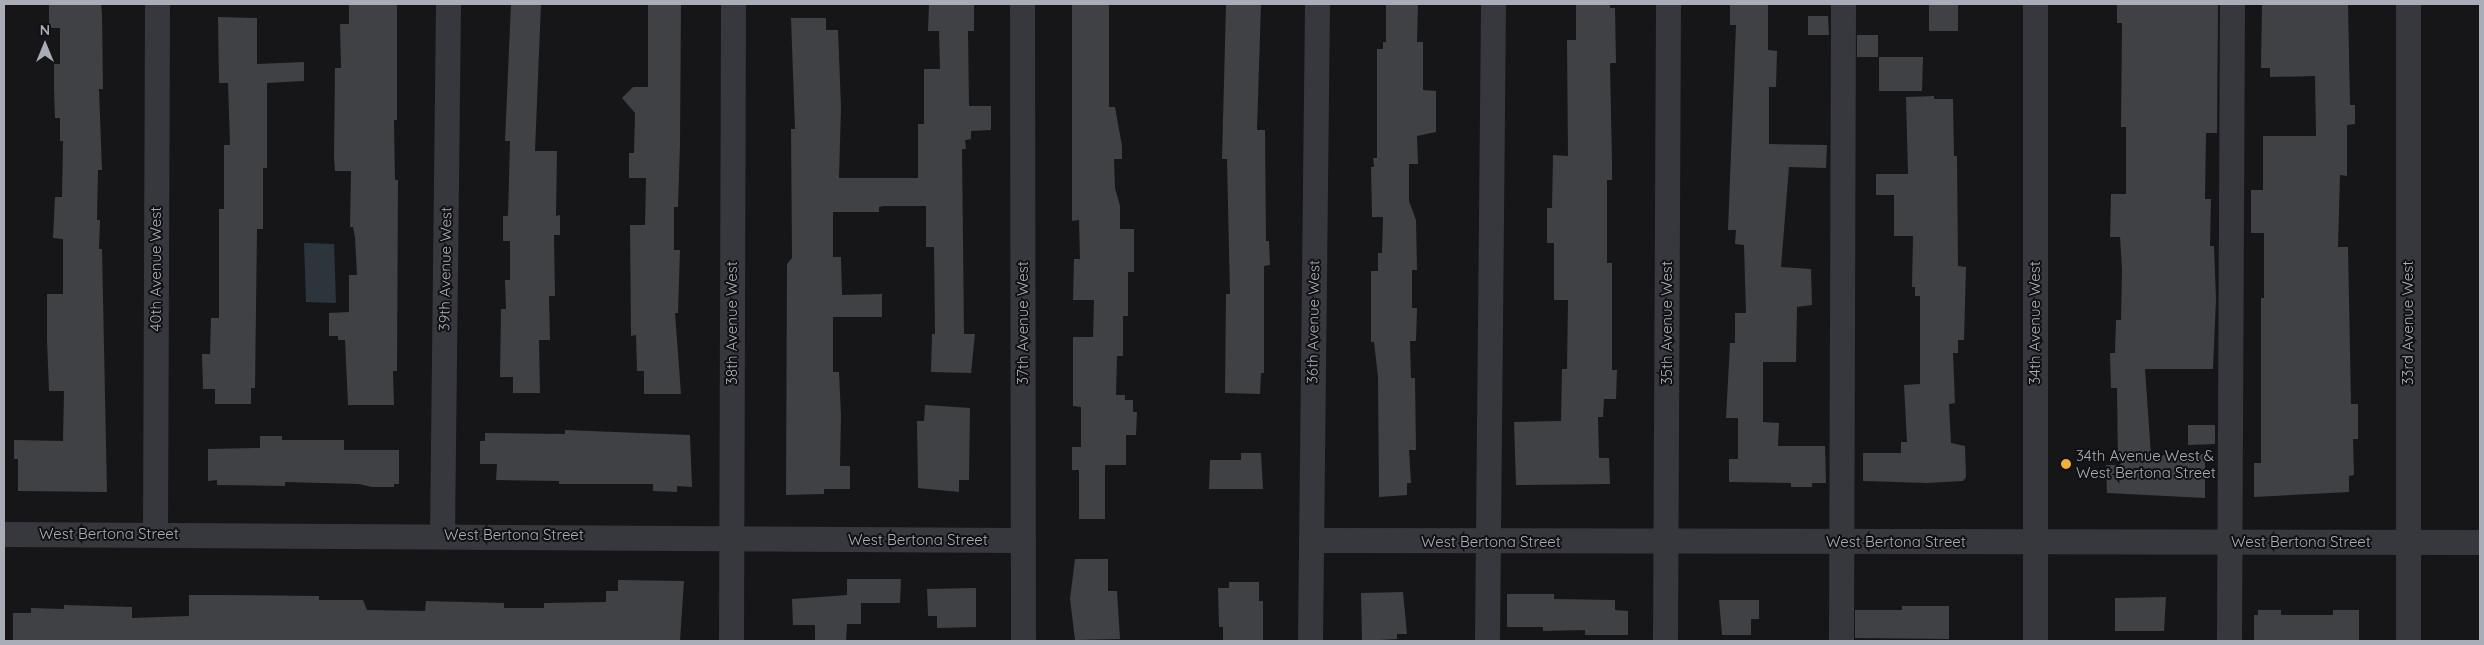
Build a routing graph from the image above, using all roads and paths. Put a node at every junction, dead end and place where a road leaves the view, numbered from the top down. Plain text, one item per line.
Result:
1 (157, 4) edge
2 (448, 4) edge
3 (733, 4) edge
4 (1022, 4) edge
5 (1317, 4) edge
6 (1493, 4) edge
7 (1668, 4) edge
8 (1843, 4) edge
9 (2035, 4) edge
10 (2232, 4) edge
11 (2408, 4) edge
12 (4, 534) edge
13 (155, 534) junction
14 (442, 534) junction
15 (731, 538) junction
16 (1023, 540) junction
17 (1311, 540) junction
18 (1841, 542) junction
19 (2036, 542) junction
20 (2229, 542) junction
21 (2480, 542) edge
22 (1486, 543) junction
23 (1665, 543) junction
24 (2408, 543) junction
25 (732, 641) edge
26 (1023, 641) edge
27 (1310, 641) edge
28 (1487, 641) edge
29 (1665, 641) edge
30 (1841, 641) edge
31 (2036, 641) edge
32 (2229, 641) edge
33 (2408, 641) edge

1 - 13 street, 40th Avenue West
2 - 14 street, 39th Avenue West
3 - 15 street, 38th Avenue West
4 - 16 street, 37th Avenue West
5 - 17 street, 36th Avenue West
6 - 22 street
7 - 23 street, 35th Avenue West
8 - 18 street
9 - 19 street, 34th Avenue West
10 - 20 street
11 - 24 street, 33rd Avenue West
12 - 13 street, West Bertona Street
13 - 14 street, West Bertona Street
14 - 15 street, West Bertona Street
15 - 16 street, West Bertona Street
15 - 25 street, 38th Avenue West
16 - 26 street, 37th Avenue West
17 - 22 street, West Bertona Street
17 - 27 street, 36th Avenue West
18 - 19 street, West Bertona Street
18 - 23 street, West Bertona Street
18 - 30 street
19 - 20 street, West Bertona Street
19 - 31 street, 34th Avenue West
20 - 24 street, West Bertona Street
20 - 32 street
21 - 24 street, West Bertona Street
22 - 23 street, West Bertona Street
22 - 28 street
23 - 29 street, 35th Avenue West
24 - 33 street, 33rd Avenue West

